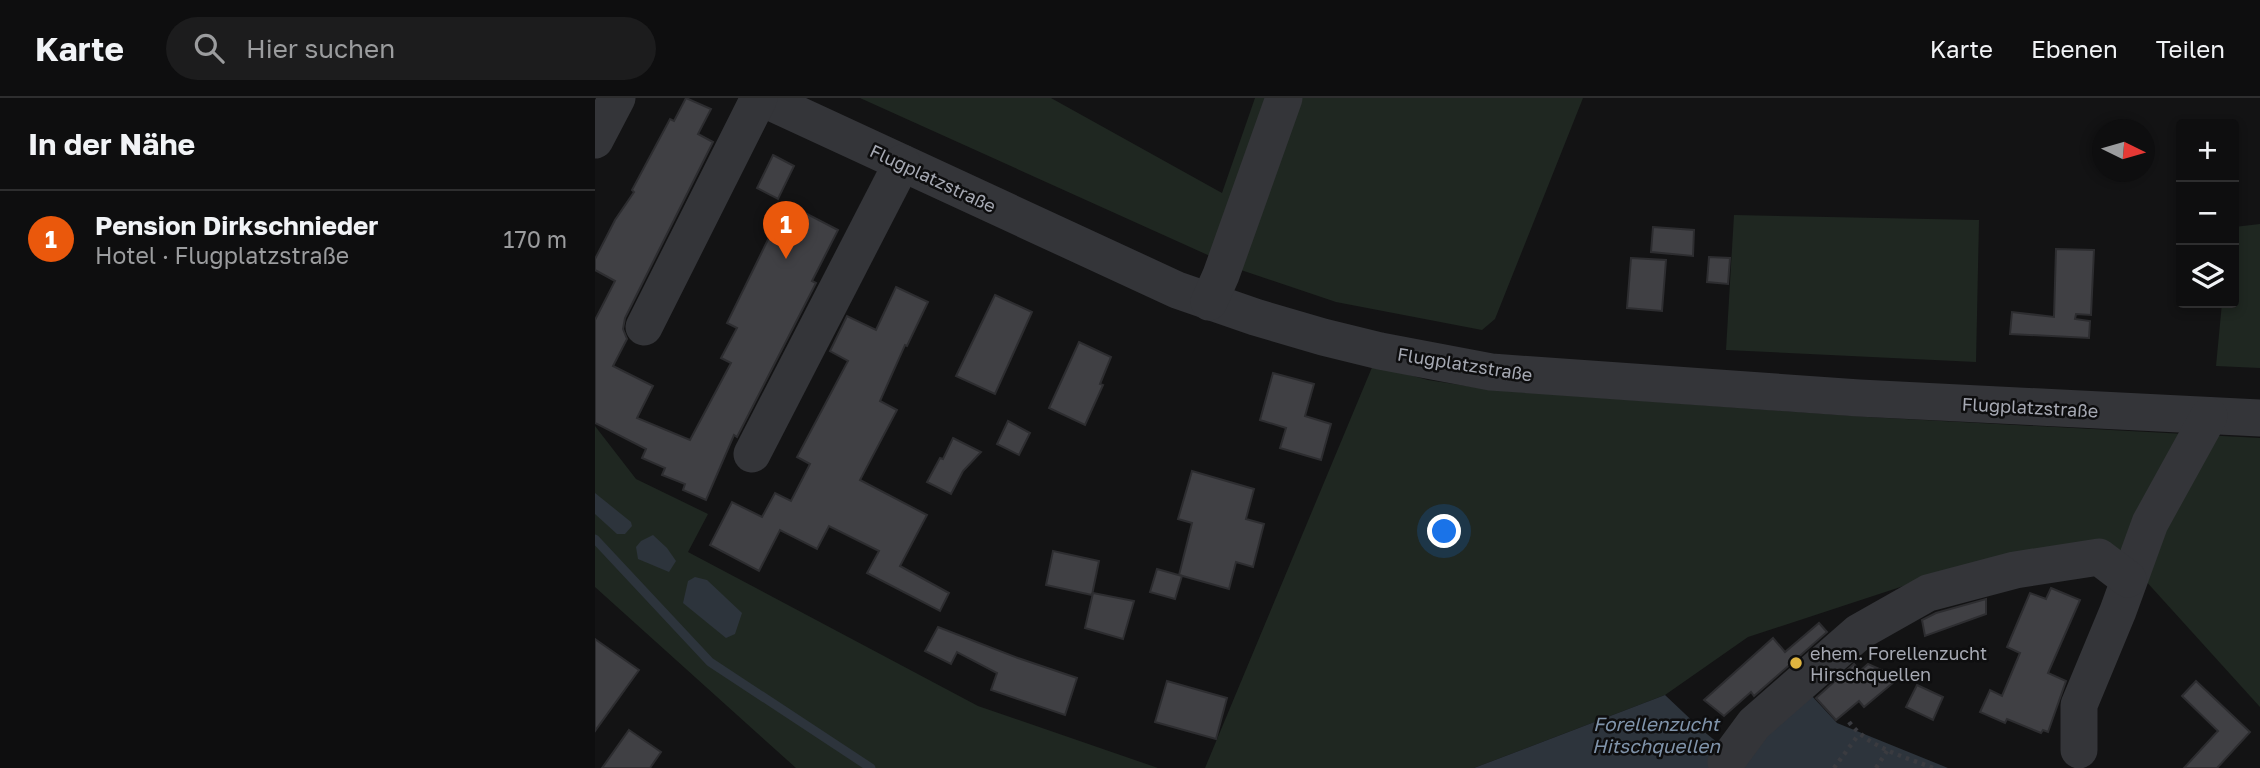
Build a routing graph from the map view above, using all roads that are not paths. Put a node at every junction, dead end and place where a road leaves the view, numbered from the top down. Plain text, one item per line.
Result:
1 (617, 98) edge
2 (761, 98) edge
3 (1284, 98) edge
4 (595, 140) edge
5 (902, 163) junction
6 (1209, 302) junction
7 (643, 327) dead end
8 (2209, 416) junction
9 (2260, 418) edge
10 (753, 454) dead end
11 (2128, 579) junction
12 (2079, 750) dead end
13 (1726, 762) dead end

1 - 4 street
2 - 5 street, Flugplatzstraße
2 - 7 street
3 - 6 street
5 - 6 street, Flugplatzstraße
5 - 10 street
6 - 8 street, Flugplatzstraße
8 - 9 street, Flugplatzstraße
8 - 11 street
11 - 12 street
11 - 13 street

